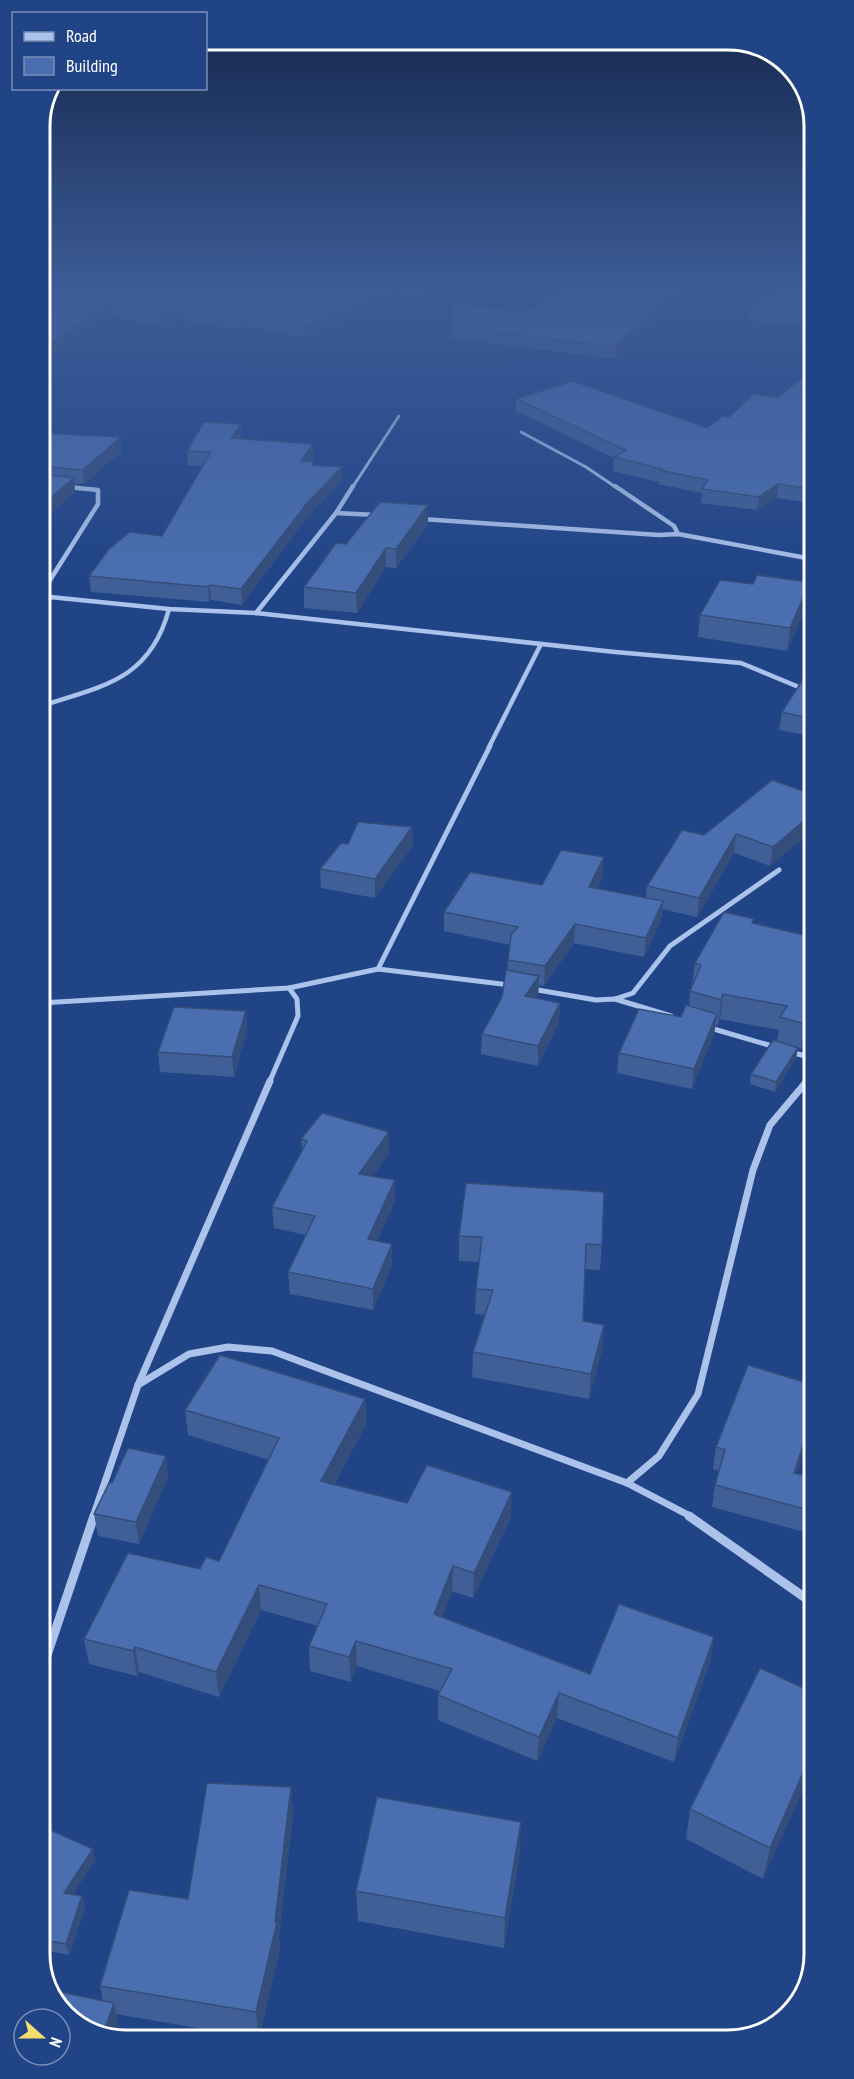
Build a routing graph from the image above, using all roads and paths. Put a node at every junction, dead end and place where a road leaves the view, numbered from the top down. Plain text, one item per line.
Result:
1 (399, 417) dead end
2 (520, 432) dead end
3 (63, 486) edge
4 (336, 513) junction
5 (382, 516) edge
6 (417, 518) edge
7 (678, 534) junction
8 (804, 558) edge
9 (50, 580) edge
10 (50, 597) edge
11 (169, 609) junction
12 (256, 613) junction
13 (541, 644) junction
14 (804, 690) edge
15 (50, 703) edge
16 (778, 870) dead end
17 (378, 969) junction
18 (516, 986) edge
19 (290, 988) junction
20 (528, 988) edge
21 (615, 999) junction
22 (50, 1003) edge
23 (681, 1019) edge
24 (703, 1025) edge
25 (804, 1055) edge
26 (804, 1085) edge
27 (138, 1385) junction
28 (627, 1483) junction
29 (804, 1597) edge
30 (50, 1646) edge

1 - 4 street
2 - 7 street
3 - 9 street
4 - 5 street
4 - 12 street
6 - 7 street
7 - 8 street
10 - 11 street
11 - 12 street
11 - 15 street
12 - 13 street
13 - 14 street
13 - 17 street
16 - 21 street
17 - 18 street
17 - 19 street
19 - 22 street
19 - 27 street
20 - 21 street
21 - 23 street
24 - 25 street
26 - 28 street
27 - 28 street
27 - 30 street
28 - 29 street

